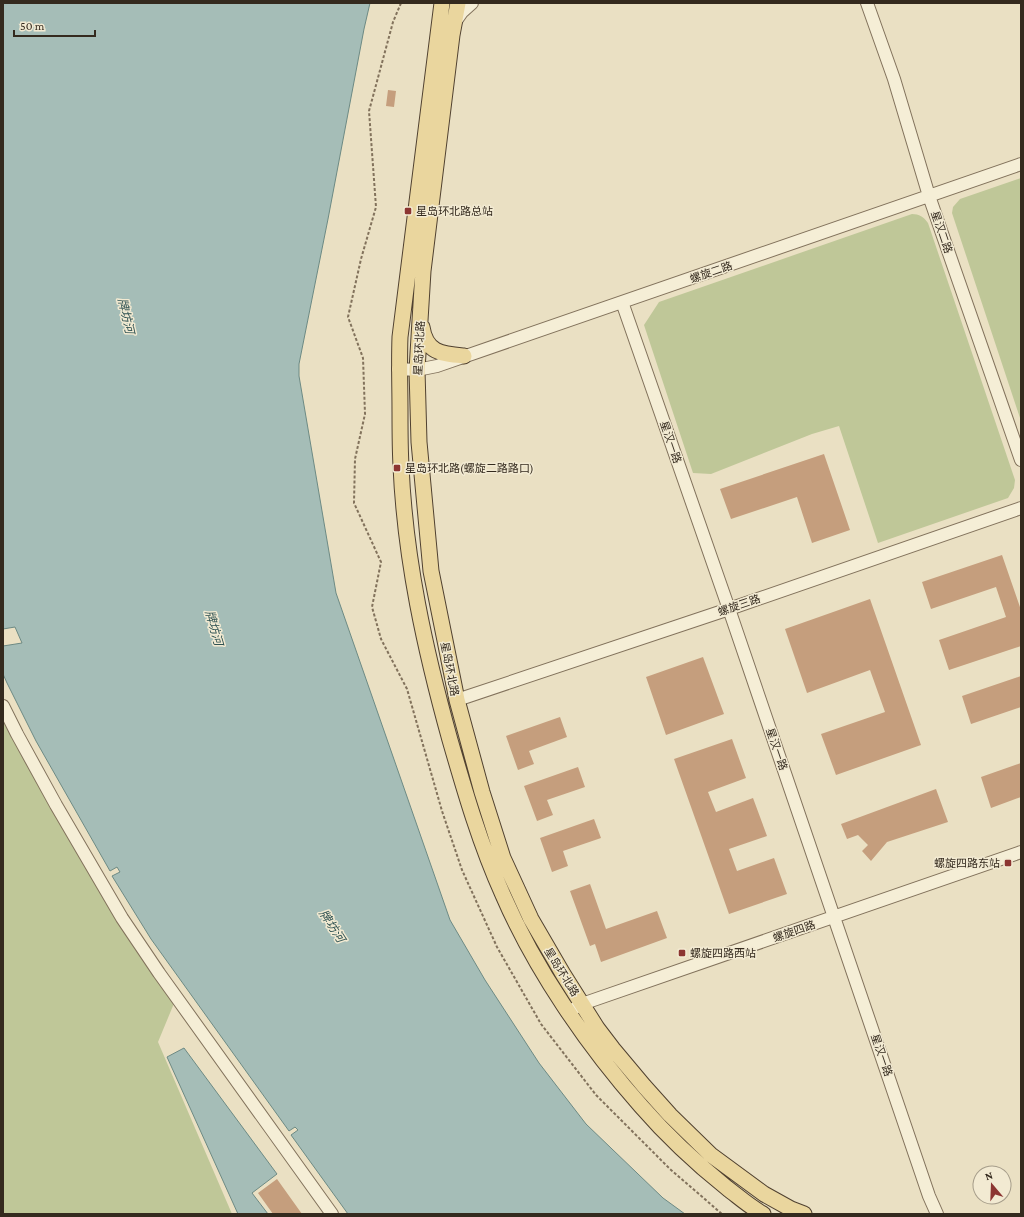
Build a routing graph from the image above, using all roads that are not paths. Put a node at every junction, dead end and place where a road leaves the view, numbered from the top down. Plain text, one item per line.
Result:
1 (442, 3) edge
2 (458, 3) edge
3 (472, 3) edge
4 (867, 3) edge
5 (454, 23) junction
6 (1021, 164) edge
7 (929, 196) junction
8 (622, 302) junction
9 (420, 313) junction
10 (464, 356) junction
11 (398, 369) junction
12 (417, 370) junction
13 (1021, 460) edge
14 (1021, 508) edge
15 (729, 609) junction
16 (456, 700) junction
17 (3, 706) edge
18 (1021, 852) edge
19 (834, 917) junction
20 (582, 1004) junction
21 (569, 1012) junction
22 (929, 1196) junction
23 (332, 1214) edge
24 (763, 1214) edge
25 (804, 1214) edge
26 (928, 1214) edge
27 (938, 1214) edge

1 - 11 main road, 星岛环北路
2 - 5 main road, 星岛环北路
3 - 5 street
4 - 7 street, 星汉二路
5 - 9 main road, 星岛环北路
6 - 7 street, 螺旋二路
7 - 8 street, 螺旋二路
7 - 13 street, 星汉二路
8 - 10 street, 螺旋二路
8 - 15 street, 星汉一路
9 - 10 main road
9 - 12 main road, 星岛环北路
10 - 12 street, 螺旋二路
11 - 12 street, 螺旋二路
11 - 21 main road, 星岛环北路
12 - 16 main road, 星岛环北路
14 - 15 street, 螺旋三路
15 - 16 street, 螺旋三路
15 - 19 street, 星汉一路
16 - 20 main road, 星岛环北路
17 - 23 street
18 - 19 street, 螺旋四路
19 - 20 street, 螺旋四路
19 - 22 street, 星汉一路
20 - 21 street, 螺旋四路
20 - 25 main road, 星岛环北路
21 - 24 main road, 星岛环北路
22 - 26 street, 星汉一路
22 - 27 street, 星汉一路

